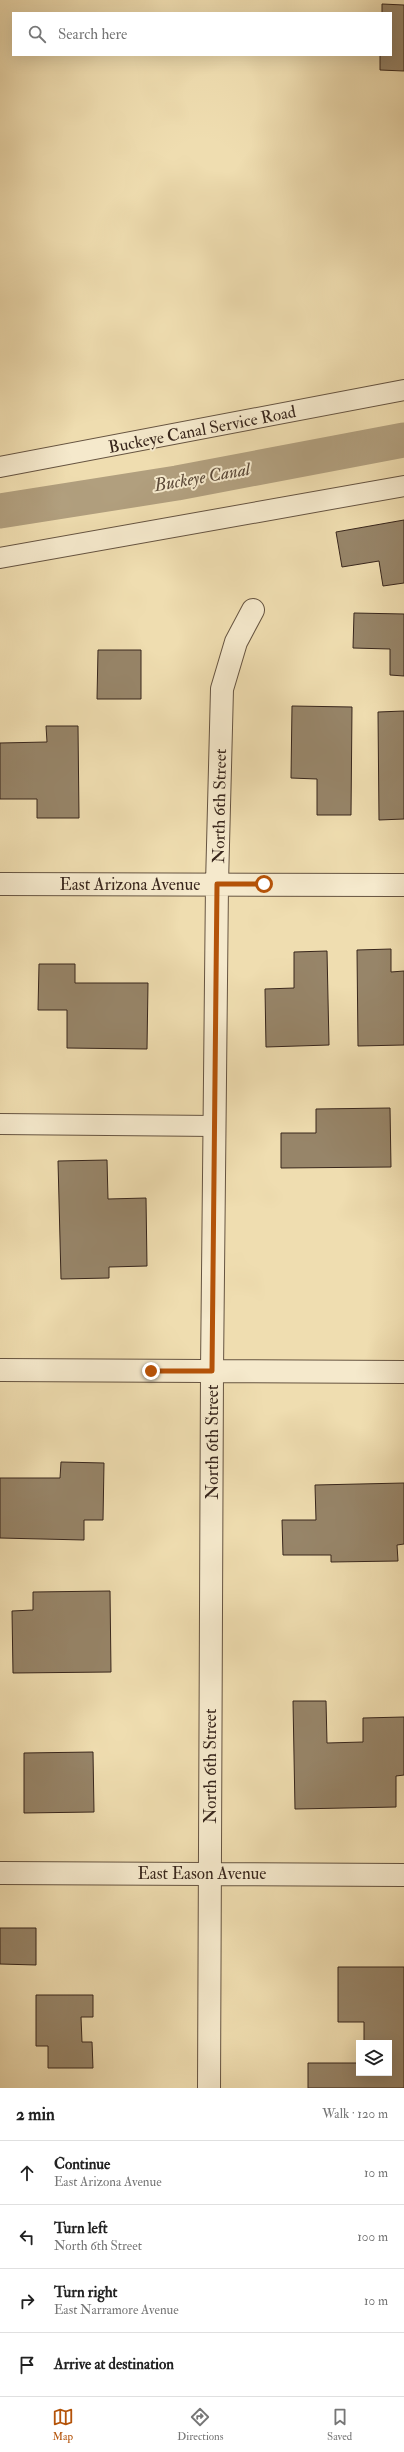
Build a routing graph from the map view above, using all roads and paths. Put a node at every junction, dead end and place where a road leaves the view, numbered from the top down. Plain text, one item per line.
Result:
1 (404, 390) edge
2 (0, 467) edge
3 (404, 486) edge
4 (0, 558) edge
5 (253, 610) dead end
6 (0, 884) edge
7 (217, 884) junction
8 (404, 885) edge
9 (0, 1124) edge
10 (215, 1126) junction
11 (0, 1370) edge
12 (212, 1371) junction
13 (404, 1372) edge
14 (0, 1873) edge
15 (209, 1873) junction
16 (404, 1875) edge
17 (209, 2088) edge

1 - 2 lane, Buckeye Canal Service Road
3 - 4 lane
5 - 7 street, North 6th Street
6 - 7 street, East Arizona Avenue
7 - 8 street, East Arizona Avenue
7 - 10 street, North 6th Street
9 - 10 lane
10 - 12 street, North 6th Street
11 - 12 street
12 - 13 street
12 - 15 street, North 6th Street
14 - 15 street, East Eason Avenue
15 - 16 street, East Eason Avenue
15 - 17 street, North 6th Street

